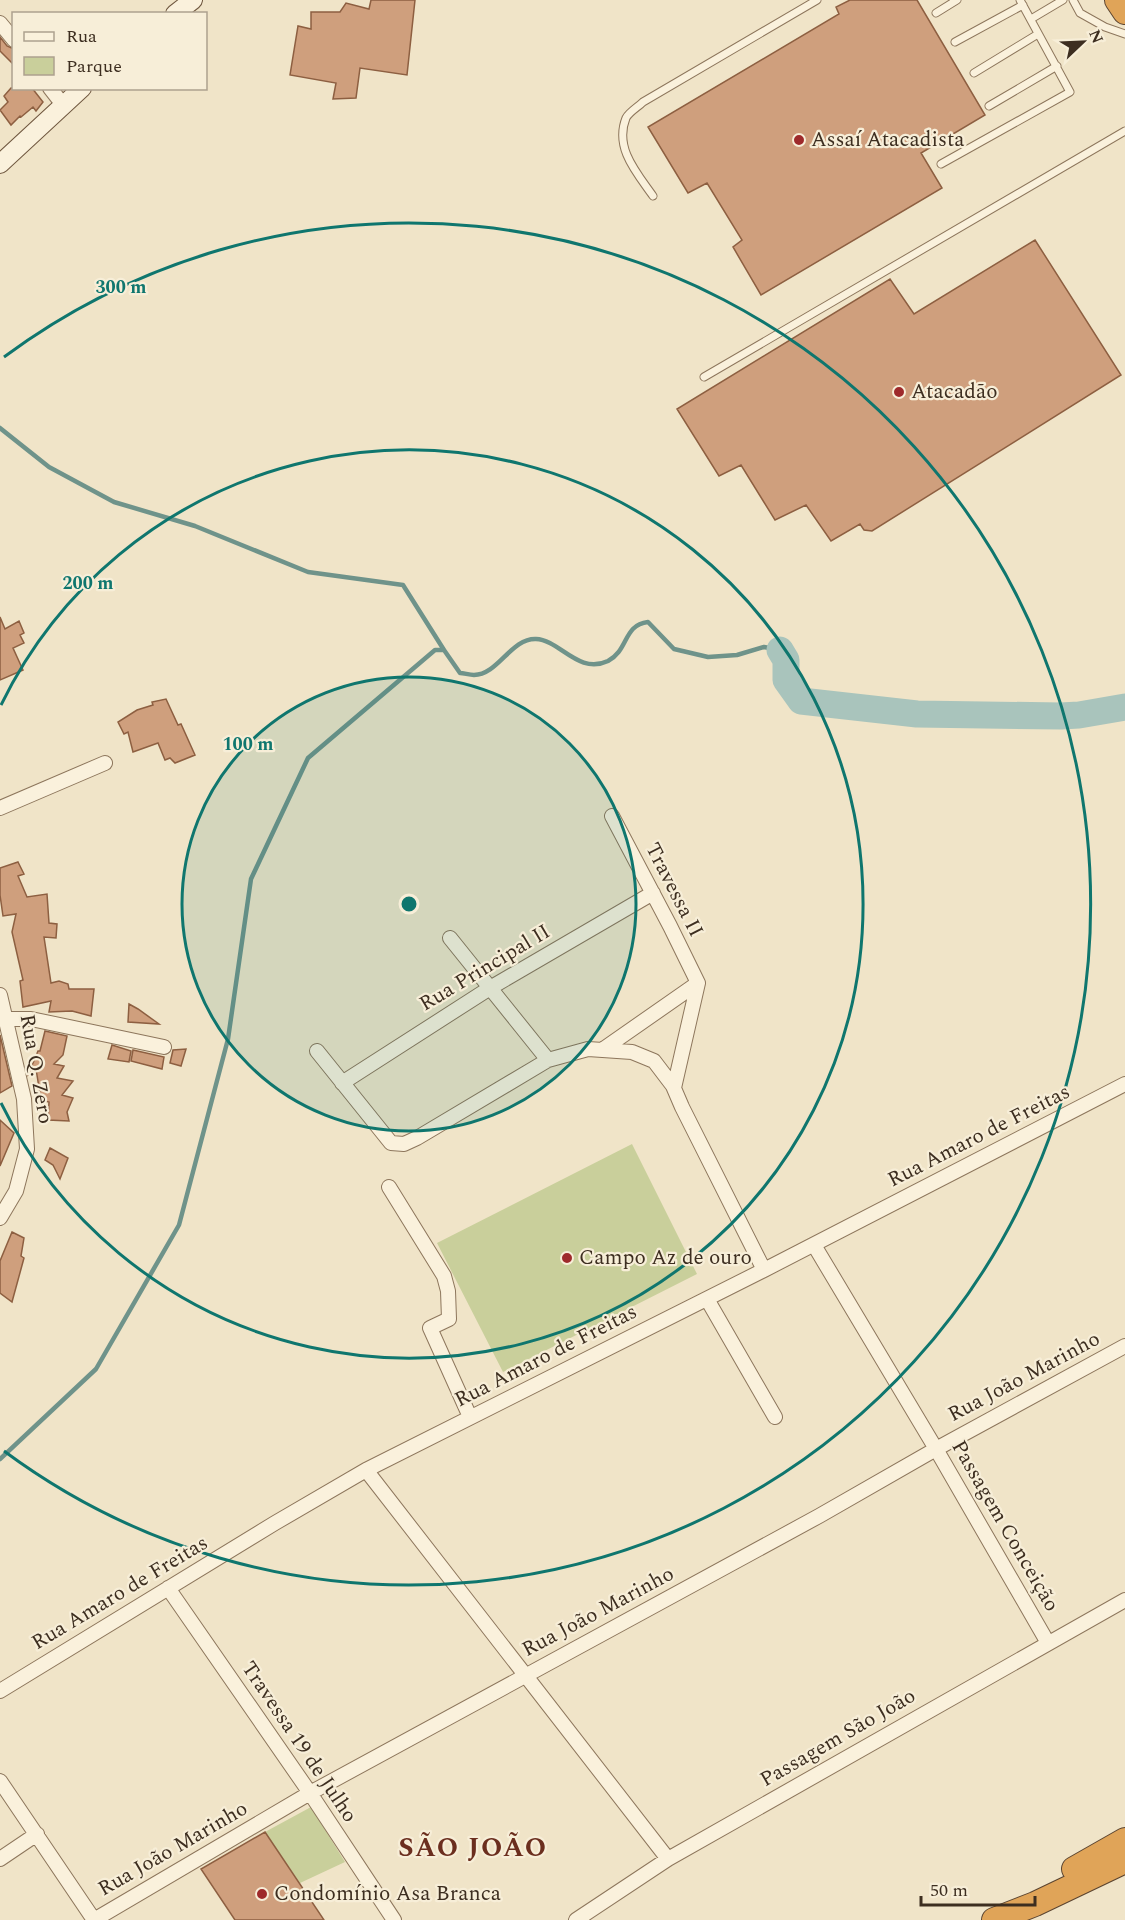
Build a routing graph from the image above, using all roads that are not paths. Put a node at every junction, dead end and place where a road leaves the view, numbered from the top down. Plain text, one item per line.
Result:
1 (193, 0) edge
2 (817, 0) edge
3 (957, 0) edge
4 (1063, 0) edge
5 (1073, 0) edge
6 (1117, 0) edge
7 (1021, 3) edge
8 (178, 12) edge
9 (1125, 12) edge
10 (936, 13) dead end
11 (1030, 19) junction
12 (0, 23) edge
13 (1038, 34) junction
14 (1125, 34) edge
15 (12, 38) edge
16 (955, 42) dead end
17 (1057, 66) junction
18 (974, 73) dead end
19 (53, 90) edge
20 (80, 90) edge
21 (64, 105) junction
22 (989, 106) dead end
23 (1125, 131) edge
24 (0, 164) edge
25 (941, 164) dead end
26 (653, 196) dead end
27 (704, 376) dead end
28 (105, 763) dead end
29 (0, 808) edge
30 (612, 816) dead end
31 (652, 893) junction
32 (450, 938) dead end
33 (698, 983) junction
34 (490, 988) junction
35 (0, 995) edge
36 (5, 1026) edge
37 (164, 1047) dead end
38 (602, 1050) junction
39 (317, 1051) dead end
40 (548, 1060) junction
41 (342, 1083) junction
42 (1125, 1084) edge
43 (674, 1088) junction
44 (389, 1187) dead end
45 (0, 1218) edge
46 (814, 1245) junction
47 (765, 1270) junction
48 (707, 1299) junction
49 (1125, 1346) edge
50 (470, 1418) junction
51 (775, 1418) dead end
52 (936, 1449) junction
53 (366, 1470) junction
54 (168, 1588) junction
55 (1125, 1600) edge
56 (1048, 1643) junction
57 (526, 1675) junction
58 (0, 1691) edge
59 (0, 1781) edge
60 (310, 1794) junction
61 (37, 1834) junction
62 (1125, 1840) edge
63 (0, 1859) edge
64 (668, 1859) junction
65 (1125, 1861) edge
66 (999, 1917) edge
67 (94, 1920) edge
68 (393, 1920) edge
69 (576, 1920) edge

1 - 8 street
2 - 26 lane
3 - 10 lane
4 - 11 lane
5 - 14 lane
6 - 9 highway
7 - 11 lane
7 - 16 lane
11 - 13 lane
12 - 15 street
13 - 17 lane
13 - 18 lane
17 - 22 lane
17 - 25 lane
19 - 21 street
20 - 21 street
21 - 24 street
23 - 27 lane
28 - 29 street
30 - 31 street, Travessa II
31 - 33 street, Travessa II
31 - 34 street, Rua Principal II
32 - 34 street
33 - 38 street
33 - 43 street
34 - 40 street
34 - 41 street, Rua Principal II
35 - 36 street, Rua Q. Zero
36 - 37 street
36 - 45 street, Rua Q. Zero
38 - 40 street
38 - 43 street
39 - 41 street
40 - 41 street
42 - 46 street, Rua Amaro de Freitas
43 - 47 street
44 - 50 street
46 - 47 street, Rua Amaro de Freitas
46 - 52 street, Passagem Conceição
47 - 48 street, Rua Amaro de Freitas
48 - 50 street, Rua Amaro de Freitas
48 - 51 street
49 - 52 street, Rua João Marinho
50 - 53 street, Rua Amaro de Freitas
52 - 56 street, Passagem Conceição
52 - 57 street, Rua João Marinho
53 - 54 street, Rua Amaro de Freitas
53 - 57 street
54 - 58 street, Rua Amaro de Freitas
54 - 60 street, Travessa 19 de Julho
55 - 56 street, Passagem São João
56 - 64 street, Passagem São João
57 - 60 street, Rua João Marinho
57 - 64 street
59 - 61 street
60 - 67 street, Rua João Marinho
60 - 68 street, Travessa 19 de Julho
61 - 63 street
61 - 67 street
62 - 66 highway
64 - 69 street, Passagem São João
65 - 66 highway

